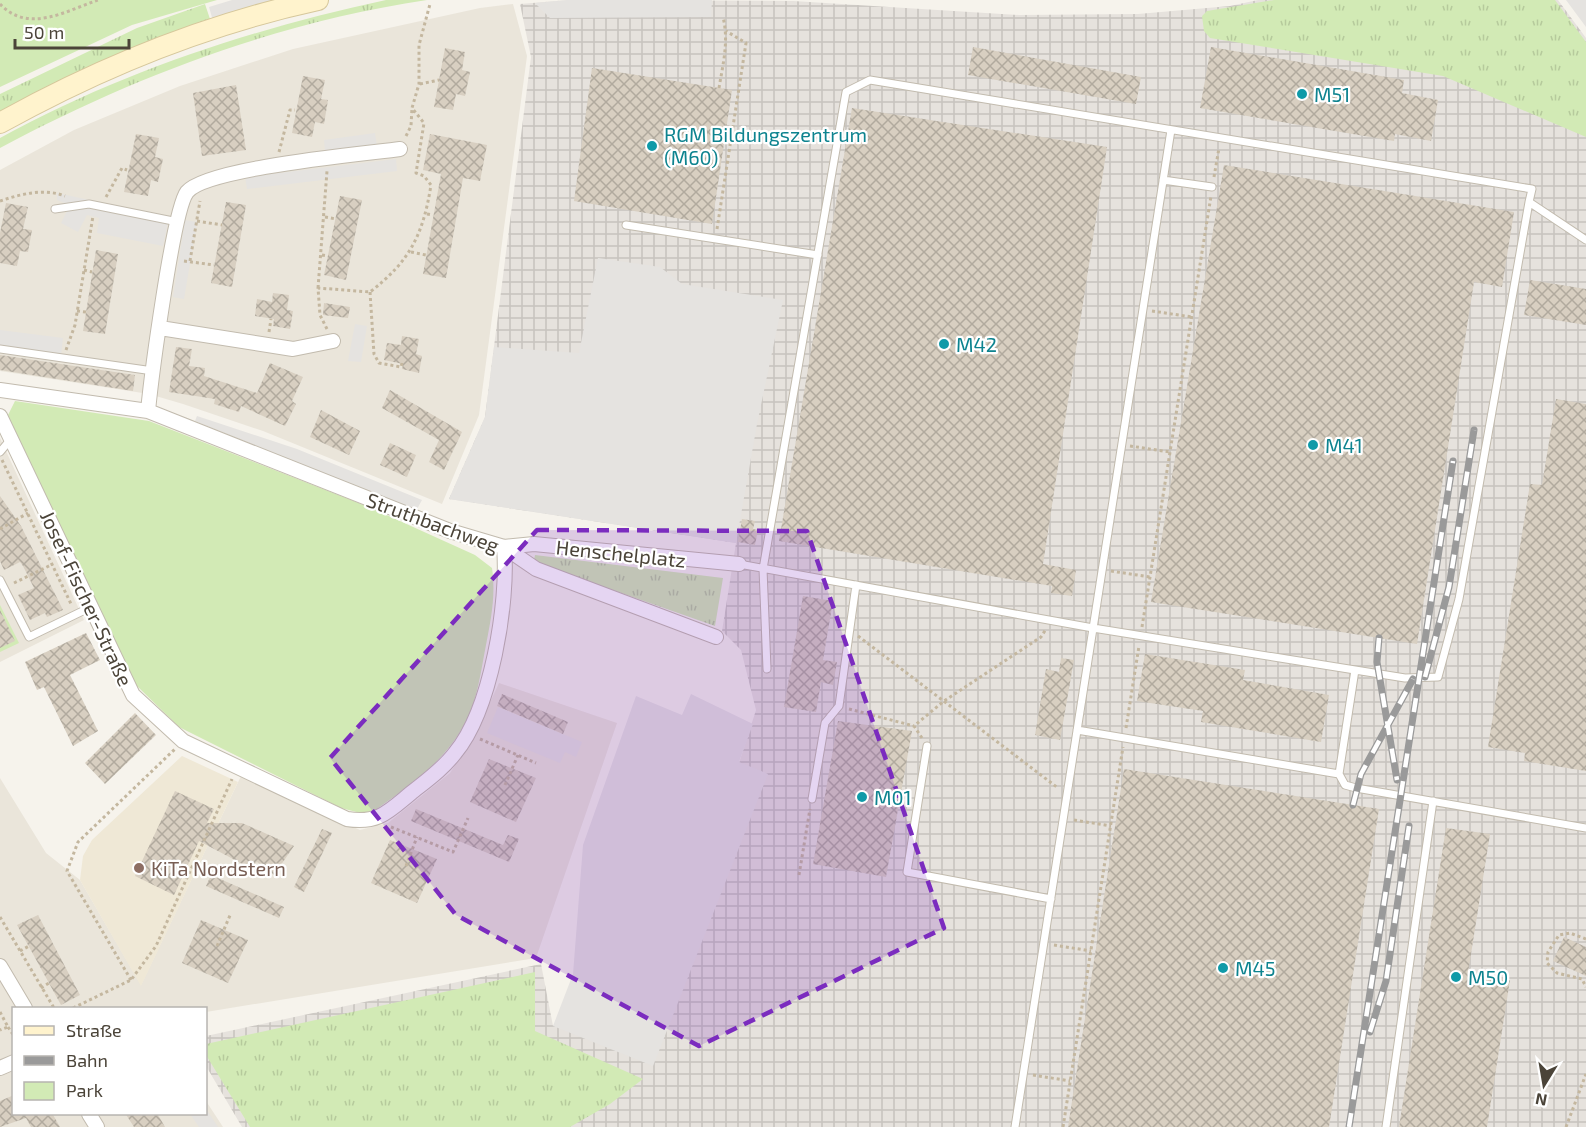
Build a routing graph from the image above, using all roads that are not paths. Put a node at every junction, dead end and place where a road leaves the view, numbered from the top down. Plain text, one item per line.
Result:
1 (318, 0) edge
2 (0, 123) edge
3 (1171, 130) junction
4 (400, 148) road end
5 (1163, 180) junction
6 (1212, 187) road end
7 (1529, 202) junction
8 (55, 209) dead end
9 (178, 222) junction
10 (626, 225) dead end
11 (1586, 240) edge
12 (818, 255) junction
13 (160, 328) junction
14 (333, 341) road end
15 (0, 349) edge
16 (153, 371) junction
17 (0, 390) edge
18 (148, 411) junction
19 (0, 416) edge
20 (11, 439) junction
21 (0, 452) edge
22 (504, 547) junction
23 (739, 564) joint
24 (763, 569) junction
25 (0, 580) edge
26 (856, 585) junction
27 (91, 607) junction
28 (1093, 628) junction
29 (716, 637) dead end
30 (766, 669) dead end
31 (1354, 670) junction
32 (1077, 730) junction
33 (927, 746) road end
34 (1339, 774) junction
35 (812, 799) road end
36 (1433, 801) junction
37 (1586, 828) edge
38 (1051, 899) junction
39 (0, 966) edge
40 (24, 1007) edge
41 (1015, 1127) edge
42 (1386, 1127) edge

1 - 2 main road
3 - 5 lane
3 - 7 lane
3 - 12 lane
4 - 9 street
5 - 6 lane
5 - 28 lane
7 - 11 lane
7 - 31 lane
8 - 9 lane
9 - 13 street
10 - 12 lane
12 - 24 lane
13 - 14 street
13 - 16 street
15 - 16 lane
16 - 18 street
17 - 18 street, Struthbachweg
18 - 22 street, Struthbachweg
19 - 20 street, Josef-Fischer-Straße
20 - 21 lane
20 - 27 street, Josef-Fischer-Straße
22 - 23 street, Henschelplatz
22 - 27 street, Josef-Fischer-Straße
22 - 29 street, Struthbachweg
23 - 24 lane
24 - 26 lane
24 - 30 lane
25 - 27 lane
26 - 28 lane
26 - 35 lane
28 - 31 lane
28 - 32 lane
31 - 34 lane
32 - 34 lane
32 - 38 lane
33 - 38 lane
34 - 36 lane
36 - 37 lane
36 - 42 lane
38 - 41 lane
39 - 40 street

